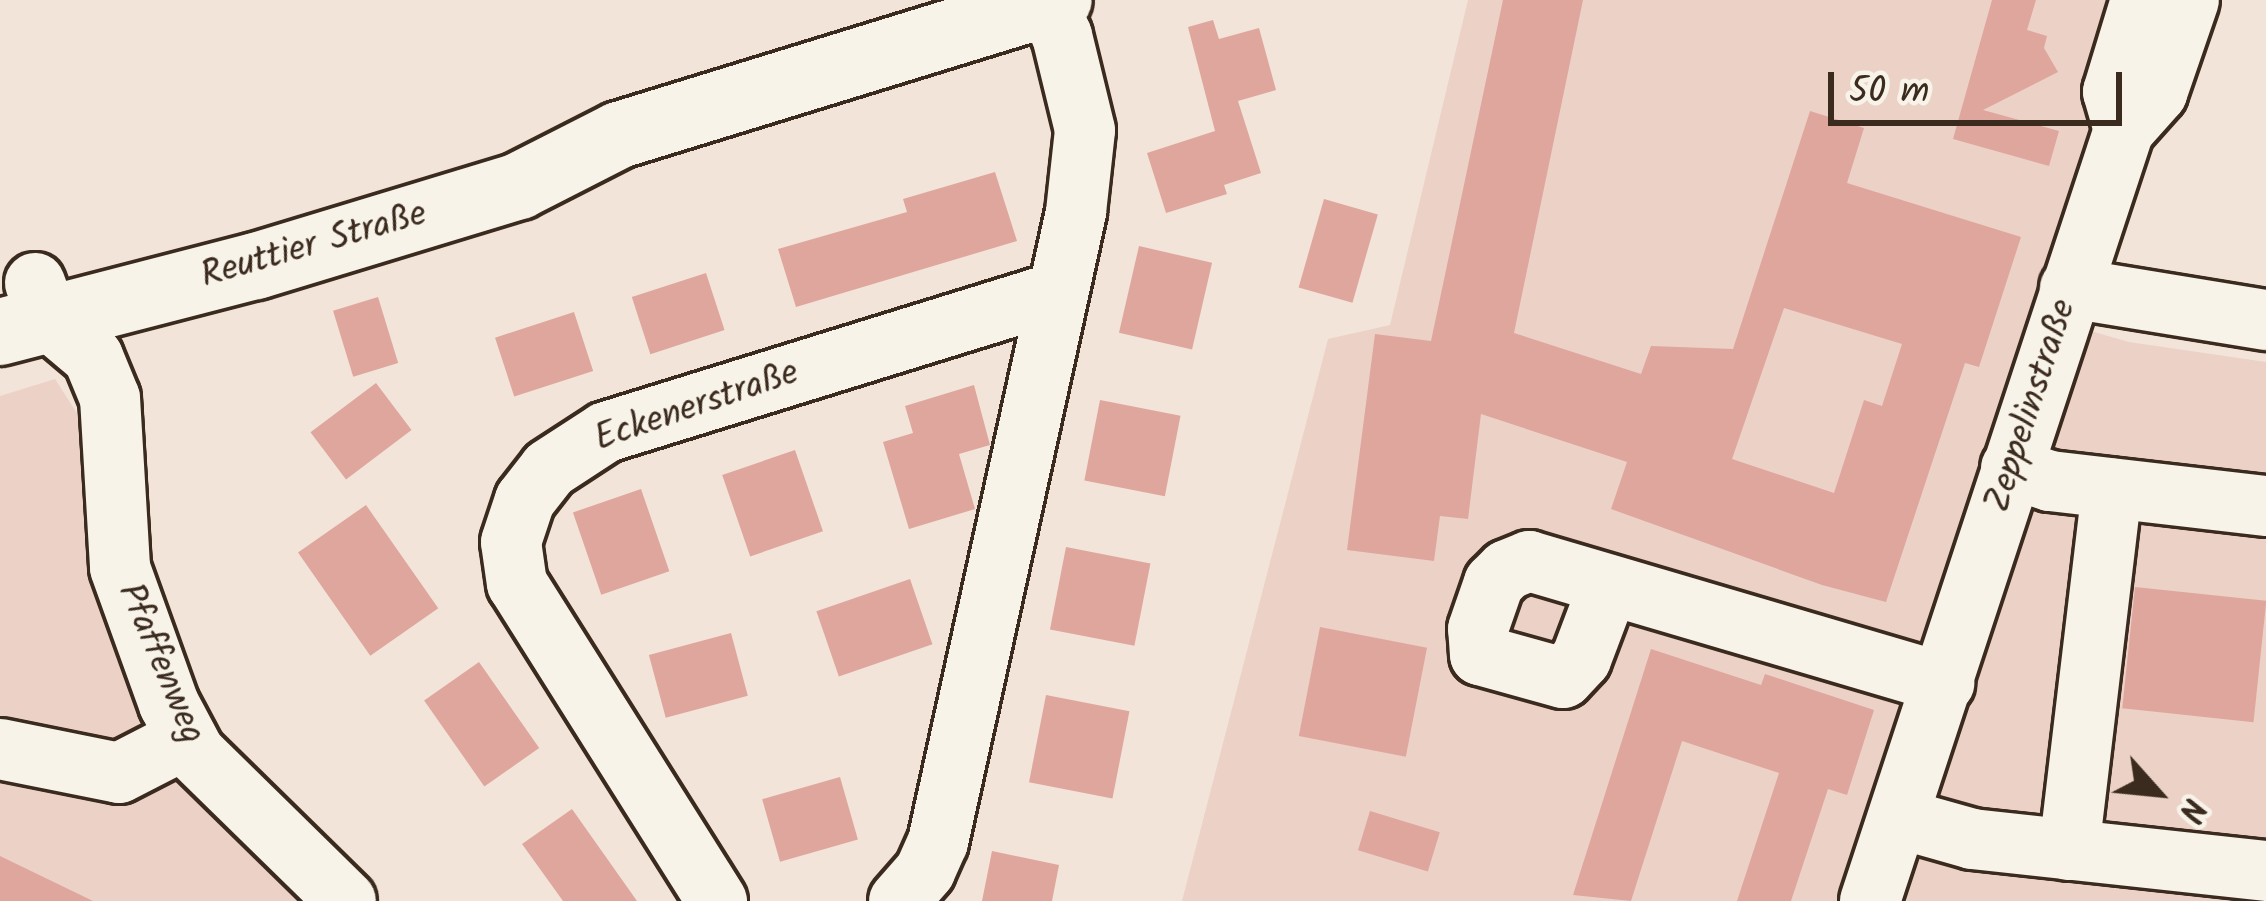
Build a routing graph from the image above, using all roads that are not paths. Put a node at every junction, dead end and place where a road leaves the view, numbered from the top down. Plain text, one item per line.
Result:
1 (2141, 0) edge
2 (2188, 0) edge
3 (1053, 2) edge
4 (2101, 123) junction
5 (2070, 288) junction
6 (1055, 293) junction
7 (16, 304) edge
8 (2266, 320) edge
9 (2011, 468) junction
10 (2113, 489) junction
11 (2266, 506) edge
12 (1609, 585) dead end
13 (1944, 683) junction
14 (187, 738) junction
15 (0, 749) edge
16 (1898, 818) junction
17 (2069, 850) junction
18 (2266, 871) edge
19 (346, 901) edge
20 (717, 901) edge
21 (899, 901) edge
22 (1870, 901) edge

1 - 4 street, Zeppelinstraße
2 - 4 street, Zeppelinstraße
3 - 6 street
3 - 7 main road, Reuttier Straße
4 - 5 street, Zeppelinstraße
5 - 8 street
5 - 9 street, Zeppelinstraße
6 - 20 street, Eckenerstraße
6 - 21 street
7 - 14 street, Pfaffenweg
9 - 10 street
9 - 13 street, Zeppelinstraße
10 - 11 street
10 - 17 street
12 - 13 street
13 - 16 street, Zeppelinstraße
14 - 15 street
14 - 19 street, Pfaffenweg
16 - 17 street
16 - 22 street, Zeppelinstraße
17 - 18 street

